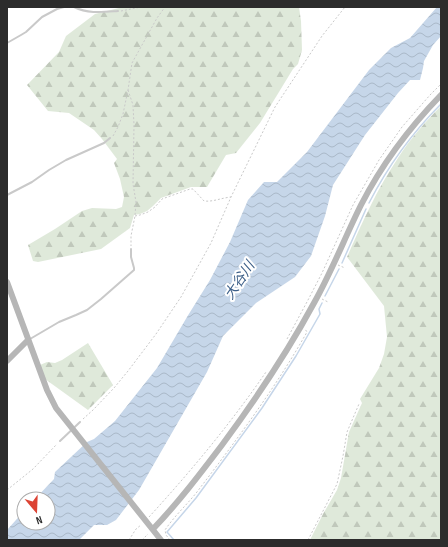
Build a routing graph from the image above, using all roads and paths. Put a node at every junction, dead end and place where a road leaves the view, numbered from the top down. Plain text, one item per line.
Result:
1 (64, 7) edge
2 (74, 7) edge
3 (140, 7) edge
4 (165, 7) edge
5 (345, 7) edge
6 (118, 11) joint
7 (7, 43) edge
8 (441, 84) edge
9 (128, 90) junction
10 (441, 95) edge
11 (110, 138) joint
12 (7, 195) edge
13 (231, 197) junction
14 (135, 216) junction
15 (131, 249) joint
16 (334, 264) junction
17 (345, 268) dead end
18 (7, 282) edge
19 (318, 297) junction
20 (328, 302) dead end
21 (301, 327) junction
22 (286, 339) dead end
23 (28, 340) junction
24 (7, 361) edge
25 (268, 369) dead end
26 (359, 404) dead end
27 (80, 422) joint
28 (73, 430) junction
29 (60, 441) joint
30 (7, 490) edge
31 (145, 520) junction
32 (153, 529) junction
33 (129, 540) edge
34 (142, 540) edge
35 (161, 540) edge
36 (170, 540) edge
37 (308, 540) edge

1 - 7 lane
2 - 6 lane
3 - 6 path
4 - 9 path
5 - 13 path
8 - 22 path
9 - 11 path
9 - 14 path
10 - 16 street
11 - 12 lane
13 - 14 path
13 - 27 path
14 - 15 path
15 - 23 lane
16 - 17 path
16 - 19 street
18 - 23 street
19 - 20 path
19 - 21 street
21 - 32 street
21 - 36 path
23 - 24 street
23 - 28 street
25 - 31 path
26 - 37 path
27 - 28 lane
28 - 29 lane
28 - 31 street
29 - 30 path
31 - 32 street
31 - 33 path
32 - 34 path
32 - 35 street

